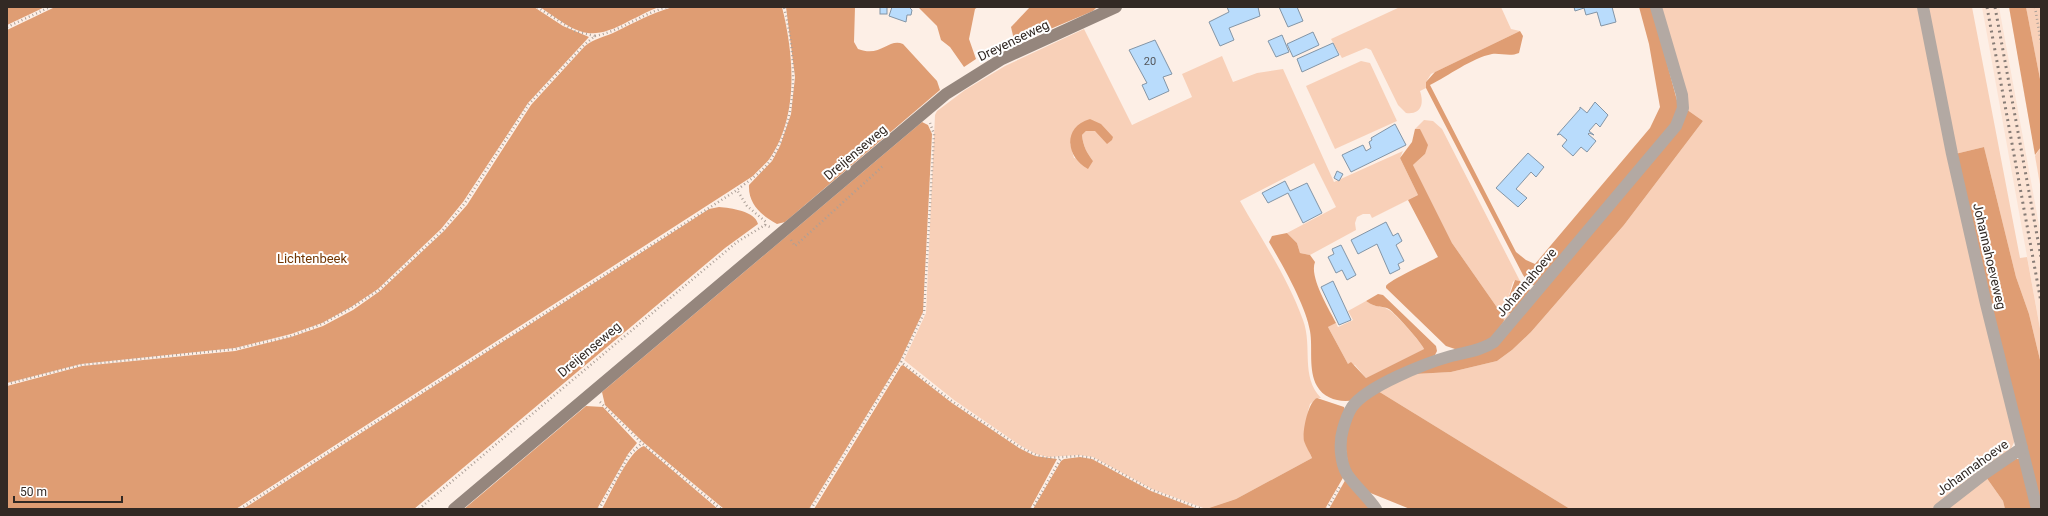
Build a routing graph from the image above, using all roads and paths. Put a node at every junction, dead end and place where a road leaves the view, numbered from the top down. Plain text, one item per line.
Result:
1 (50, 7) edge
2 (537, 7) edge
3 (667, 7) edge
4 (784, 7) edge
5 (1116, 7) edge
6 (1656, 7) edge
7 (1923, 7) edge
8 (2035, 7) edge
9 (7, 27) edge
10 (595, 36) junction
11 (2041, 43) edge
12 (946, 94) joint
13 (924, 112) junction
14 (930, 123) junction
15 (925, 128) dead end
16 (884, 166) dead end
17 (737, 190) junction
18 (765, 225) junction
19 (782, 233) junction
20 (901, 362) junction
21 (7, 384) edge
22 (592, 393) junction
23 (642, 443) junction
24 (2022, 448) junction
25 (1061, 458) junction
26 (1347, 474) junction
27 (240, 509) edge
28 (419, 509) edge
29 (454, 509) edge
30 (599, 509) edge
31 (721, 509) edge
32 (812, 509) edge
33 (1032, 509) edge
34 (1202, 509) edge
35 (1327, 509) edge
36 (1376, 509) edge
37 (1939, 509) edge
38 (2037, 509) edge

1 - 9 path
2 - 10 path
3 - 10 path
4 - 17 path
5 - 12 main road, Dreyenseweg
6 - 26 street, Johannahoeve
7 - 24 street, Johannahoeveweg
8 - 11 path
10 - 21 path
12 - 13 main road, Dreijenseweg
13 - 14 path
13 - 19 main road, Dreijenseweg
14 - 15 path
14 - 20 path
16 - 19 path
17 - 18 path
17 - 27 path
18 - 19 path
18 - 28 path, Dreijenseweg
19 - 22 main road, Dreijenseweg
20 - 25 path
20 - 32 path
22 - 23 path
22 - 29 main road, Dreijenseweg
23 - 30 path
23 - 31 path
24 - 37 street, Johannahoeve
24 - 38 street, Johannahoeveweg
25 - 33 path
25 - 34 path
26 - 35 path
26 - 36 street, Johannahoeve

